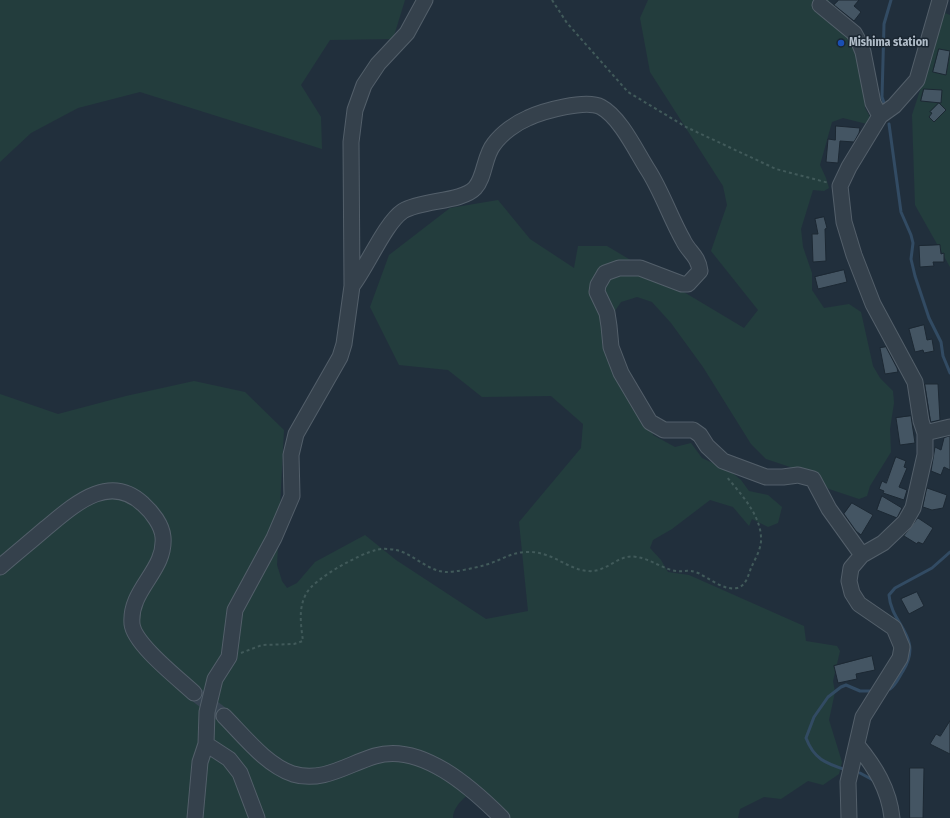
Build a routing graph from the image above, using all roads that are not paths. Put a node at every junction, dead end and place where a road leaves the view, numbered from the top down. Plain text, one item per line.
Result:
1 (425, 0) edge
2 (940, 0) edge
3 (820, 5) dead end
4 (880, 116) junction
5 (352, 286) junction
6 (950, 427) edge
7 (925, 433) junction
8 (862, 555) junction
9 (0, 567) edge
10 (194, 692) tunnel mouth
11 (224, 716) tunnel mouth
12 (206, 744) junction
13 (857, 745) junction
14 (195, 818) edge
15 (257, 818) edge
16 (502, 818) edge
17 (849, 818) edge
18 (892, 818) edge

1 - 5 street
2 - 4 street
3 - 4 street
4 - 7 street
5 - 8 street
5 - 12 street
6 - 7 street
7 - 8 street
8 - 13 street
9 - 10 street
11 - 16 street
12 - 14 street
12 - 15 street
13 - 17 street
13 - 18 street

